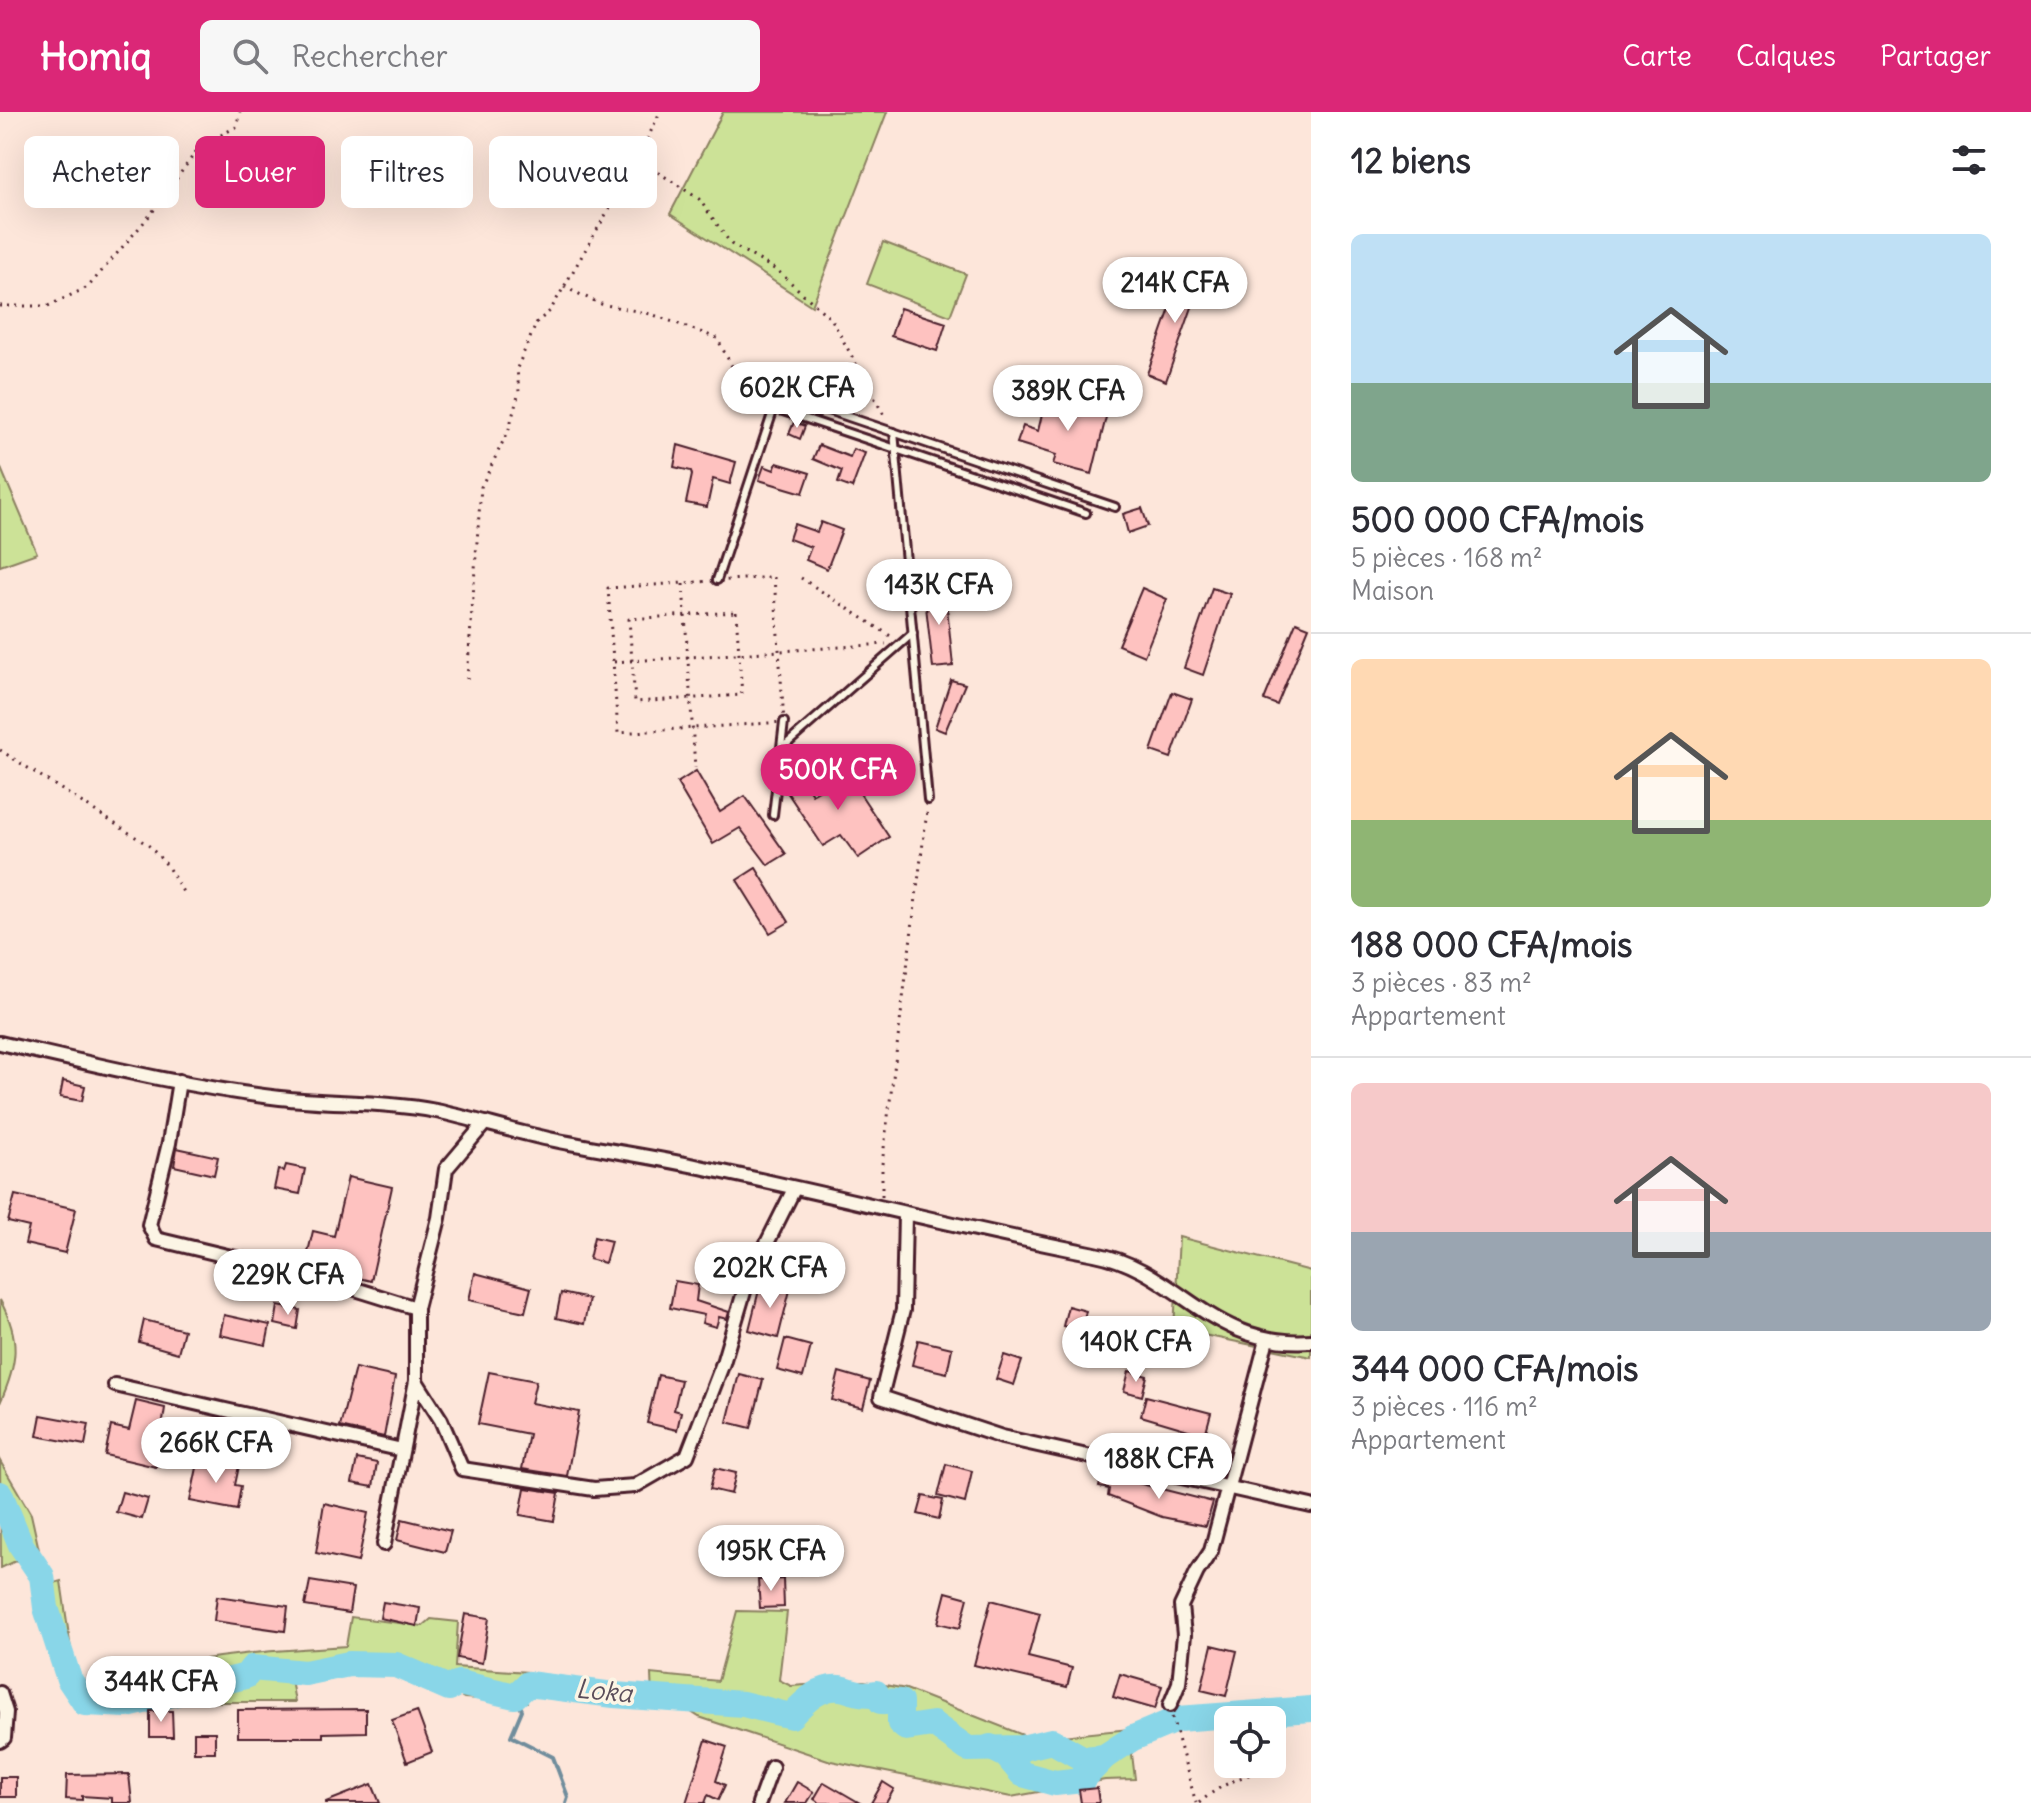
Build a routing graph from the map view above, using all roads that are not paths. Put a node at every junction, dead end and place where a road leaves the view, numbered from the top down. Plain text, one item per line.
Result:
1 (739, 380) road end
2 (779, 393) junction
3 (774, 408) junction
4 (894, 432) junction
5 (896, 449) junction
6 (1115, 507) dead end
7 (1086, 513) dead end
8 (717, 580) road end
9 (913, 632) junction
10 (784, 722) road end
11 (781, 749) junction
12 (928, 800) road end
13 (773, 815) dead end
14 (0, 1043) edge
15 (179, 1081) junction
16 (485, 1123) junction
17 (794, 1189) junction
18 (905, 1214) junction
19 (416, 1308) junction
20 (1267, 1339) junction
21 (1311, 1341) edge
22 (416, 1381) junction
23 (115, 1385) dead end
24 (402, 1450) junction
25 (1230, 1486) junction
26 (1311, 1506) edge
27 (384, 1544) dead end
28 (0, 1693) edge
29 (1170, 1705) road end
30 (0, 1741) edge
31 (772, 1767) dead end
32 (759, 1803) edge

1 - 2 lane
2 - 3 lane
2 - 4 lane
3 - 5 lane
3 - 8 lane
4 - 5 lane
4 - 6 lane
5 - 7 lane
5 - 9 lane
9 - 11 lane
9 - 12 lane
10 - 11 lane
11 - 13 lane
14 - 15 street
15 - 16 street
15 - 19 street
16 - 17 street
16 - 19 street
17 - 18 street
17 - 22 street
18 - 20 street
18 - 25 street
19 - 22 street
20 - 21 street
20 - 25 street
22 - 24 street
23 - 24 street
24 - 27 street
25 - 26 street
25 - 29 street
28 - 30 street
31 - 32 street

